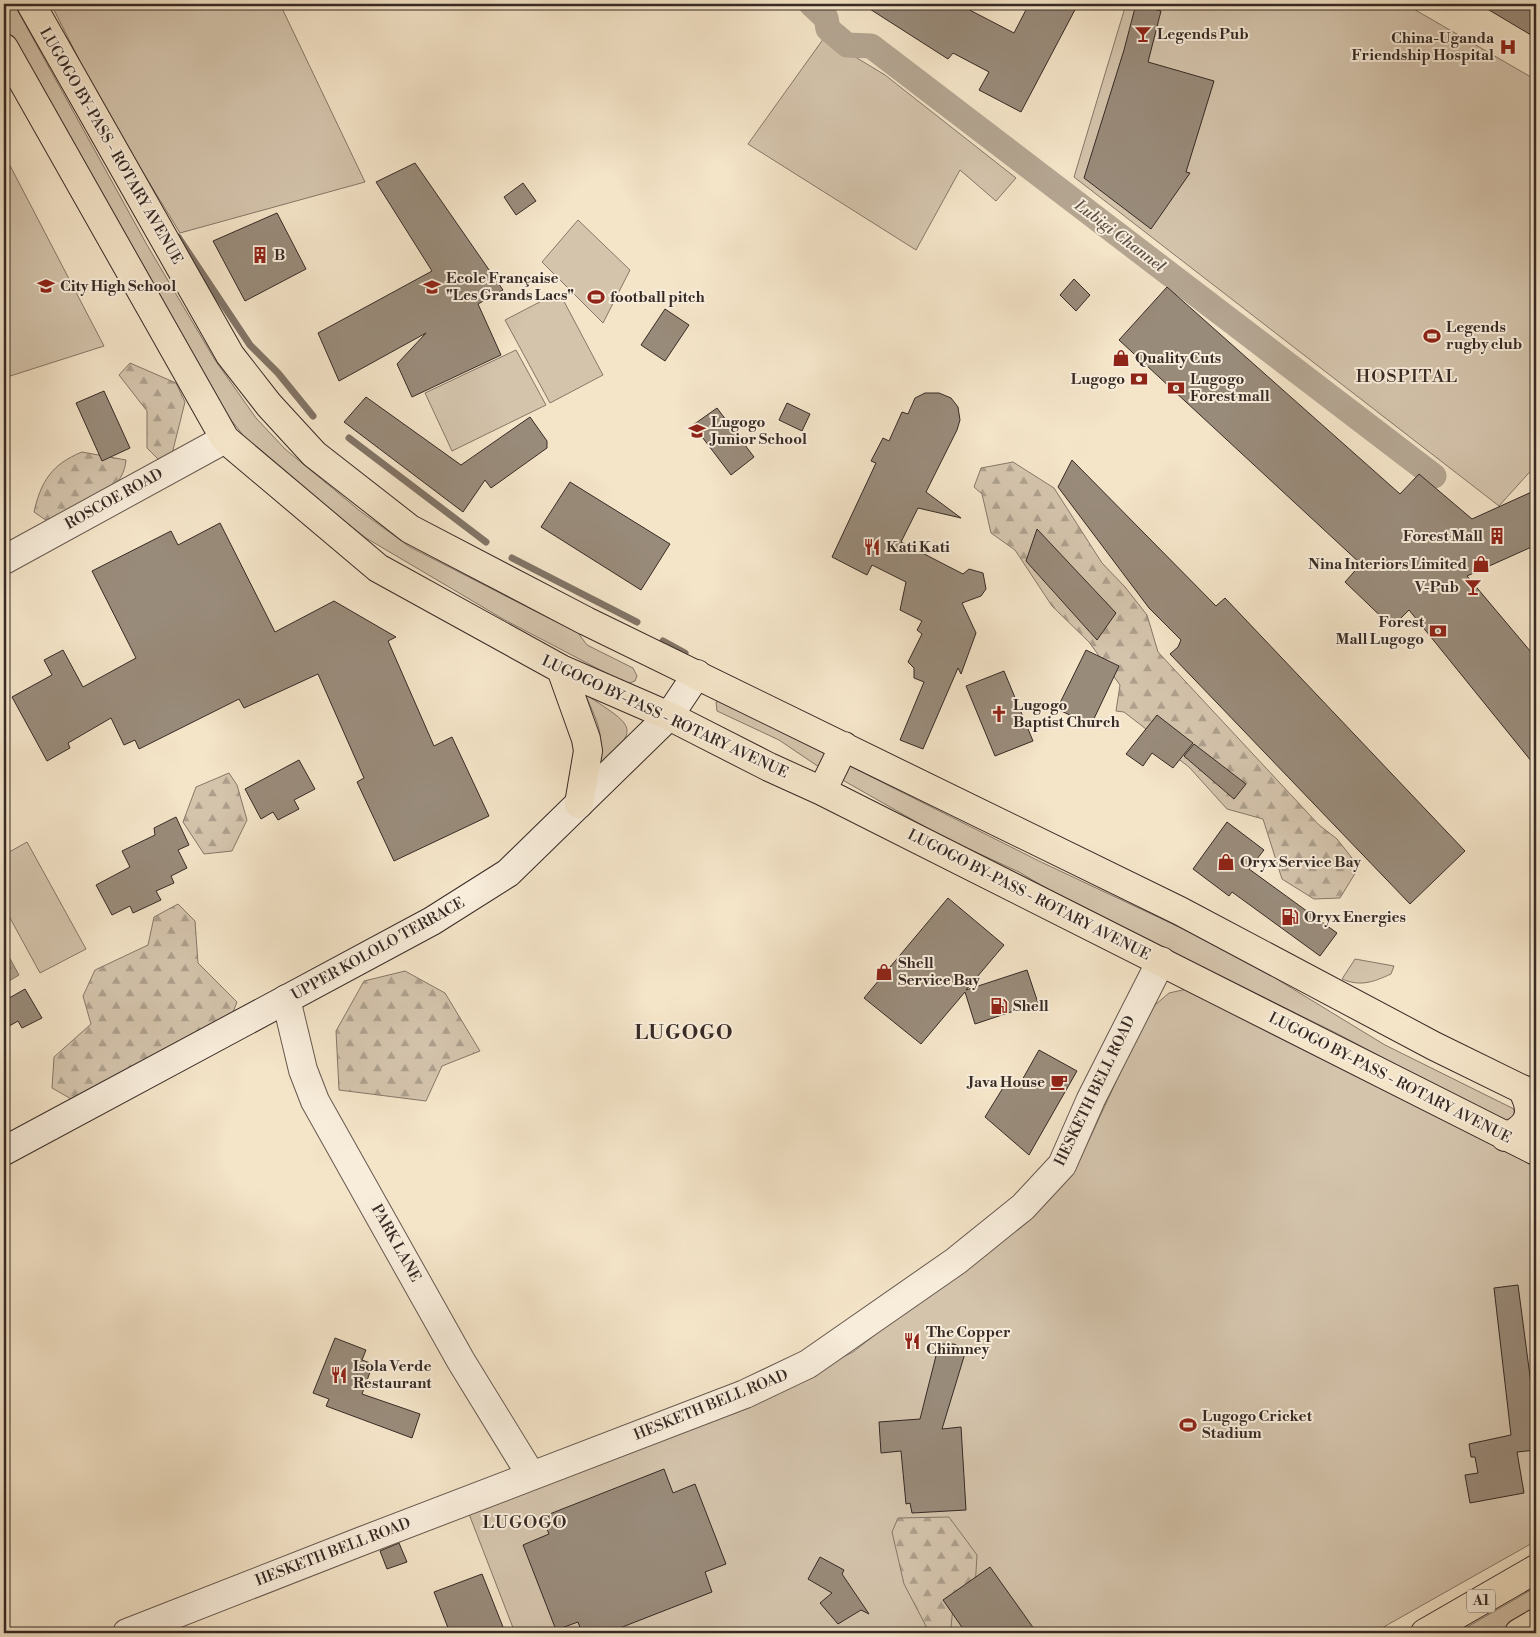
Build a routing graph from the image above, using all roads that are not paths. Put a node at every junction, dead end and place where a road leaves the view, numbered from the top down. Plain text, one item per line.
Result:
1 (30, 4) edge
2 (4, 48) edge
3 (225, 439) junction
4 (4, 560) edge
5 (561, 669) junction
6 (697, 674) junction
7 (669, 716) junction
8 (844, 746) junction
9 (822, 790) junction
10 (579, 804) junction
11 (1161, 961) junction
12 (286, 1000) junction
13 (1529, 1093) edge
14 (1505, 1138) junction
15 (4, 1151) edge
16 (1536, 1152) edge
17 (531, 1475) junction
18 (1536, 1569) edge
19 (1536, 1623) edge
20 (127, 1633) edge
21 (1425, 1633) edge
22 (1519, 1633) edge

1 - 6 main road, LUGOGO BY-PASS - ROTARY AVENUE
2 - 3 main road, LUGOGO BY-PASS - ROTARY AVENUE
3 - 4 street, ROSCOE ROAD
3 - 5 main road, LUGOGO BY-PASS - ROTARY AVENUE
5 - 7 main road, LUGOGO BY-PASS - ROTARY AVENUE
5 - 10 main road
6 - 7 street, UPPER KOLOLO TERRACE
6 - 8 main road, LUGOGO BY-PASS - ROTARY AVENUE
7 - 9 main road, LUGOGO BY-PASS - ROTARY AVENUE
7 - 10 street, UPPER KOLOLO TERRACE
8 - 9 main road
8 - 13 main road, LUGOGO BY-PASS - ROTARY AVENUE
9 - 11 main road, LUGOGO BY-PASS - ROTARY AVENUE
10 - 12 street, UPPER KOLOLO TERRACE
11 - 14 main road, LUGOGO BY-PASS - ROTARY AVENUE
11 - 17 street, HESKETH BELL ROAD
12 - 15 street, UPPER KOLOLO TERRACE
12 - 17 street, PARK LANE
13 - 14 main road
14 - 16 main road, LUGOGO BY-PASS - ROTARY AVENUE
17 - 20 street, HESKETH BELL ROAD
18 - 21 main road, A1
19 - 22 main road

